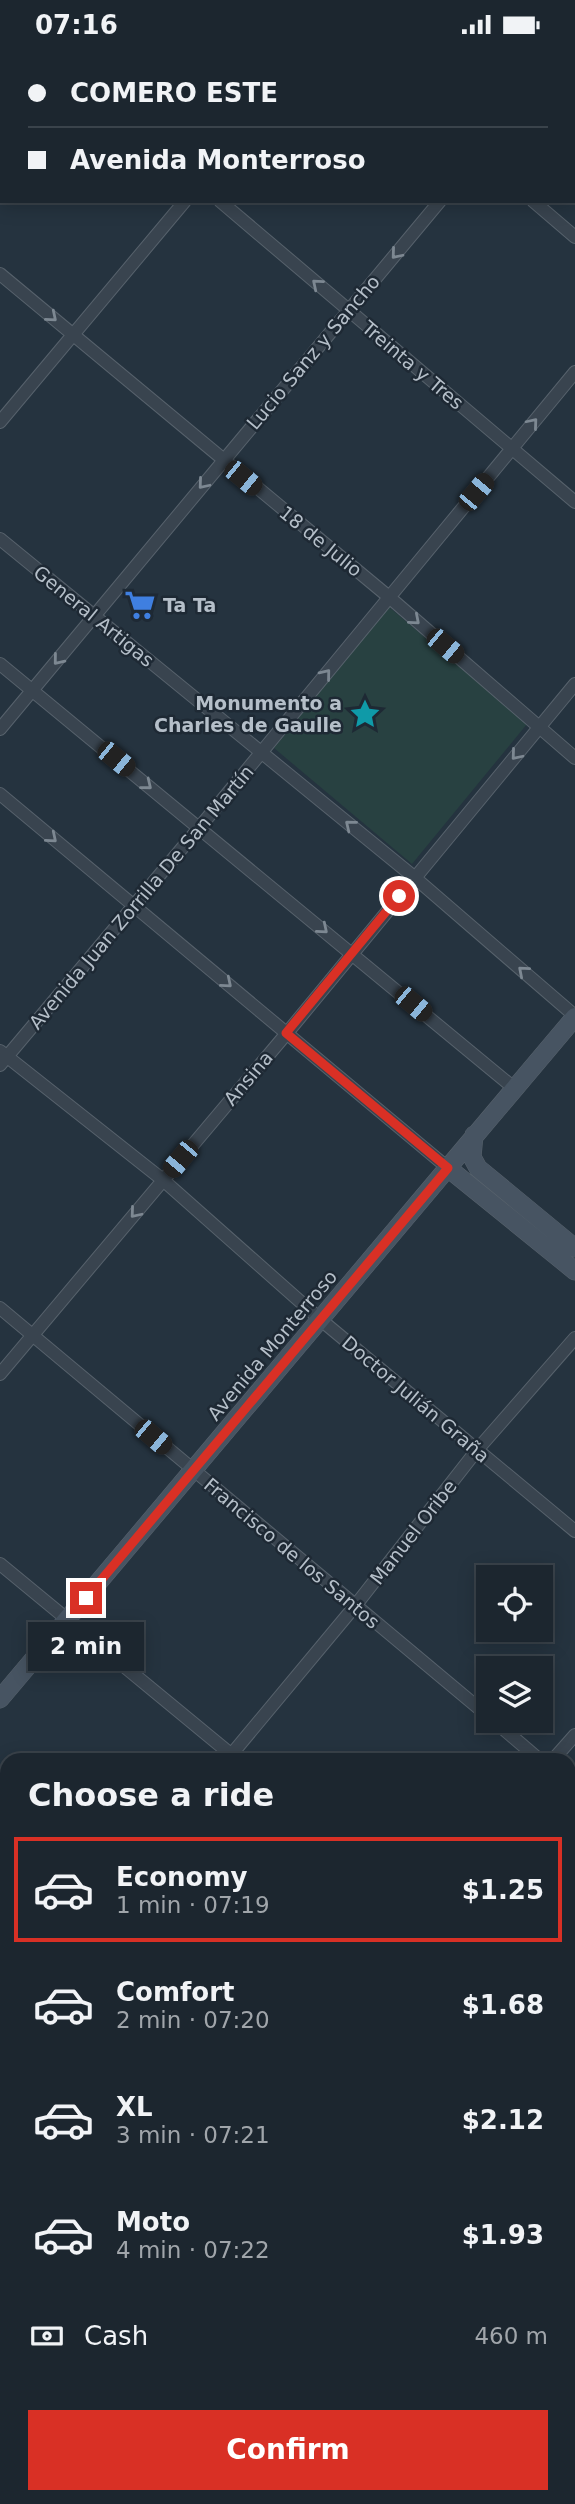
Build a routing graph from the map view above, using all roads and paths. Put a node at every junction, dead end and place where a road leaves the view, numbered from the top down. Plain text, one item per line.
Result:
1 (183, 203) edge
2 (222, 203) edge
3 (438, 203) edge
4 (535, 203) edge
5 (575, 237) edge
6 (0, 274) edge
7 (348, 310) junction
8 (74, 335) junction
9 (575, 372) edge
10 (0, 422) edge
11 (511, 449) junction
12 (222, 460) junction
13 (575, 502) edge
14 (0, 539) edge
15 (389, 597) junction
16 (94, 616) junction
17 (0, 664) edge
18 (575, 684) edge
19 (32, 691) junction
20 (539, 727) junction
21 (0, 729) edge
22 (261, 753) junction
23 (575, 758) edge
24 (0, 794) edge
25 (200, 828) junction
26 (414, 877) junction
27 (134, 905) junction
28 (352, 954) junction
29 (575, 1016) edge
30 (286, 1033) junction
31 (2, 1058) edge
32 (514, 1088) junction
33 (474, 1135) junction
34 (448, 1168) junction
35 (163, 1180) junction
36 (575, 1248) edge
37 (575, 1271) edge
38 (0, 1308) edge
39 (321, 1320) junction
40 (33, 1334) junction
41 (575, 1338) edge
42 (0, 1374) edge
43 (477, 1450) junction
44 (194, 1471) junction
45 (575, 1531) edge
46 (0, 1564) edge
47 (355, 1606) junction
48 (68, 1620) junction
49 (0, 1699) edge
50 (476, 1706) edge
51 (508, 1733) edge
52 (575, 1735) edge
53 (226, 1753) edge
54 (236, 1753) edge
55 (532, 1753) edge
56 (559, 1753) edge

1 - 8 street
7 -> 2 street, Treinta y Tres
3 -> 7 street, Lucio Sanz y Sancho
4 - 5 street
6 -> 8 street, 18 de Julio
7 - 11 street, Treinta y Tres
7 - 12 street, Lucio Sanz y Sancho
8 - 10 street
8 - 12 street, 18 de Julio
11 -> 9 street, Avenida Juan Zorrilla De San Martín
11 - 13 street, Treinta y Tres
11 - 15 street, Avenida Juan Zorrilla De San Martín
12 - 15 street, 18 de Julio
12 -> 16 street, Lucio Sanz y Sancho
14 - 16 street, General Artigas
15 -> 20 street, 18 de Julio
22 -> 15 street, Avenida Juan Zorrilla De San Martín
16 -> 19 street, Lucio Sanz y Sancho
16 - 22 street, General Artigas
17 - 19 street
18 - 20 street, Ansina
19 - 21 street, Lucio Sanz y Sancho
19 -> 25 street
20 - 23 street, 18 de Julio
20 -> 26 street, Ansina
22 - 25 street, Avenida Juan Zorrilla De San Martín
26 -> 22 street, General Artigas
24 -> 27 street
25 - 27 street, Avenida Juan Zorrilla De San Martín
25 -> 28 street
26 - 28 street, Ansina
29 -> 26 street, General Artigas
27 -> 30 street
27 - 31 street, Avenida Juan Zorrilla De San Martín
28 - 30 street, Ansina
28 - 32 street
29 - 32 street, Avenida Monterroso
30 - 34 street
30 - 35 street, Ansina
31 - 35 street, Doctor Julián Graña
32 - 33 street, Avenida Monterroso
33 - 34 street, Avenida Monterroso
33 - 36 street
34 - 37 street
34 - 39 street, Avenida Monterroso
35 - 39 street, Doctor Julián Graña
35 -> 40 street, Ansina
38 - 40 street, Francisco de los Santos
39 - 43 street, Doctor Julián Graña
39 - 44 street, Avenida Monterroso
40 - 42 street, Ansina
40 - 44 street, Francisco de los Santos
41 - 43 street, Manuel Oribe
43 - 45 street, Doctor Julián Graña
43 - 47 street, Manuel Oribe
44 - 47 street, Francisco de los Santos
44 - 48 street, Avenida Monterroso
46 - 48 street
47 - 50 street, Francisco de los Santos
47 - 54 street, Manuel Oribe
48 - 49 street, Avenida Monterroso
48 - 53 street
51 - 55 street
52 - 56 street

